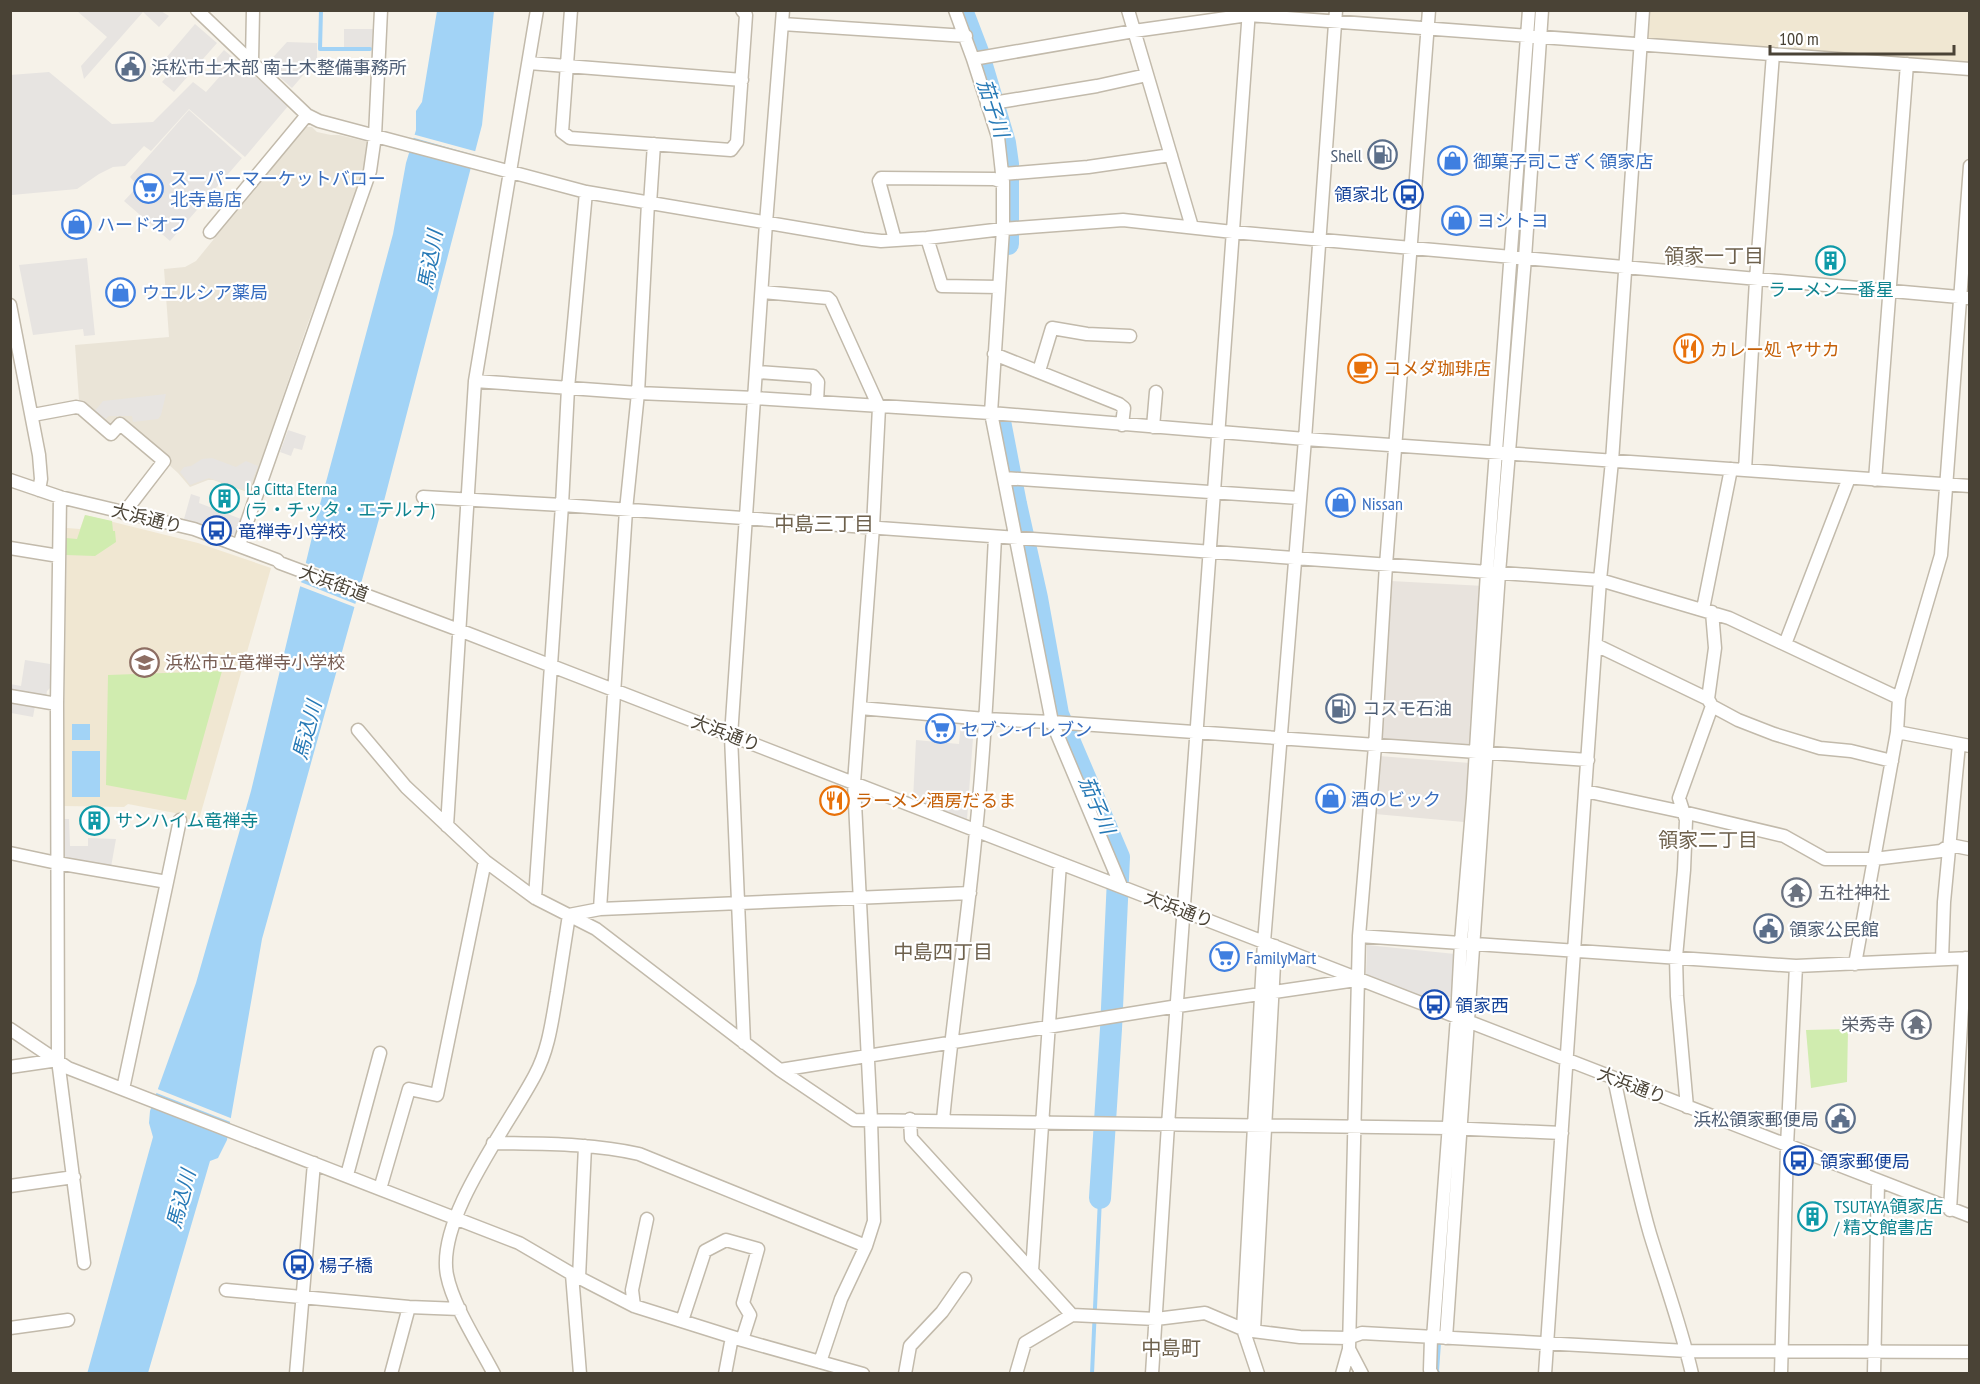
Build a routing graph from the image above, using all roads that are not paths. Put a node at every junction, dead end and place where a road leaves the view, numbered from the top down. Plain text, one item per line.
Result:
1 (197, 10) edge
2 (253, 10) edge
3 (381, 10) edge
4 (537, 10) edge
5 (571, 10) edge
6 (742, 10) edge
7 (783, 10) edge
8 (955, 10) edge
9 (1128, 10) edge
10 (1429, 10) edge
11 (1529, 10) edge
12 (1542, 10) edge
13 (1644, 10) edge
14 (1248, 13) edge
15 (1335, 16) edge
16 (782, 24) junction
17 (1428, 28) junction
18 (1134, 31) junction
19 (966, 36) junction
20 (1533, 36) junction
21 (1641, 44) junction
22 (1773, 54) junction
23 (978, 59) junction
24 (252, 61) junction
25 (529, 63) junction
26 (1907, 64) junction
27 (566, 67) junction
28 (1970, 69) edge
29 (1148, 75) junction
30 (742, 80) junction
31 (992, 103) junction
32 (307, 115) junction
33 (375, 136) junction
34 (654, 144) junction
35 (1171, 154) junction
36 (1970, 166) edge
37 (506, 171) junction
38 (1006, 175) junction
39 (586, 192) junction
40 (649, 203) junction
41 (766, 223) junction
42 (1192, 227) junction
43 (1007, 228) junction
44 (210, 232) dead end
45 (1233, 232) junction
46 (927, 238) junction
47 (896, 240) junction
48 (1319, 240) junction
49 (1410, 248) junction
50 (1518, 258) junction
51 (1624, 266) junction
52 (1756, 280) junction
53 (999, 287) junction
54 (763, 292) junction
55 (1890, 292) junction
56 (1965, 298) edge
57 (10, 305) edge
58 (1130, 336) dead end
59 (994, 354) junction
60 (1039, 371) junction
61 (757, 372) junction
62 (475, 381) junction
63 (568, 388) junction
64 (1156, 392) dead end
65 (638, 393) junction
66 (755, 398) junction
67 (816, 402) junction
68 (879, 407) junction
69 (992, 413) junction
70 (33, 415) junction
71 (1122, 425) junction
72 (1153, 427) junction
73 (1218, 432) junction
74 (1305, 439) junction
75 (1395, 444) junction
76 (1503, 453) junction
77 (1612, 460) junction
78 (1731, 469) junction
79 (1745, 470) junction
80 (1004, 478) junction
81 (1849, 478) junction
82 (10, 480) edge
83 (1875, 480) junction
84 (1946, 484) junction
85 (1970, 486) edge
86 (39, 490) junction
87 (1214, 491) junction
88 (60, 497) junction
89 (423, 498) dead end
90 (468, 498) junction
91 (1299, 498) junction
92 (562, 505) junction
93 (626, 510) junction
94 (124, 513) junction
95 (747, 518) junction
96 (873, 527) junction
97 (995, 537) junction
98 (1015, 538) junction
99 (239, 546) junction
100 (10, 548) edge
101 (1211, 551) junction
102 (59, 556) junction
103 (1294, 557) junction
104 (280, 563) joint
105 (1386, 565) junction
106 (1493, 573) junction
107 (1600, 580) junction
108 (387, 603) joint
109 (1707, 611) junction
110 (459, 630) junction
111 (1785, 644) junction
112 (1596, 645) junction
113 (551, 665) junction
114 (614, 690) junction
115 (10, 696) edge
116 (1899, 698) junction
117 (1710, 702) junction
118 (57, 704) junction
119 (860, 708) junction
120 (985, 719) junction
121 (1052, 722) junction
122 (358, 730) dead end
123 (1196, 732) junction
124 (1897, 732) junction
125 (732, 736) junction
126 (1279, 738) junction
127 (1964, 745) edge
128 (1375, 746) junction
129 (1482, 751) junction
130 (1588, 760) junction
131 (1892, 760) junction
132 (854, 783) junction
133 (1585, 791) junction
134 (1683, 812) junction
135 (180, 820) dead end
136 (447, 826) junction
137 (976, 831) junction
138 (1950, 845) junction
139 (1970, 849) edge
140 (10, 853) edge
141 (1874, 859) junction
142 (485, 861) junction
143 (57, 863) junction
144 (1060, 863) junction
145 (167, 882) junction
146 (1121, 886) junction
147 (970, 892) junction
148 (535, 898) junction
149 (860, 898) junction
150 (739, 903) junction
151 (600, 909) junction
152 (1184, 912) junction
153 (569, 915) junction
154 (1359, 936) junction
155 (1467, 942) junction
156 (1269, 944) junction
157 (1574, 951) junction
158 (1676, 957) junction
159 (1967, 958) edge
160 (1942, 959) junction
161 (1855, 964) junction
162 (1796, 966) junction
163 (1358, 980) junction
164 (1267, 992) junction
165 (1178, 1006) junction
166 (1462, 1019) junction
167 (1048, 1027) junction
168 (10, 1029) edge
169 (744, 1043) junction
170 (950, 1043) junction
171 (380, 1053) dead end
172 (868, 1056) junction
173 (58, 1060) junction
174 (1568, 1060) junction
175 (10, 1067) edge
176 (780, 1070) junction
177 (1614, 1078) junction
178 (128, 1091) junction
179 (1687, 1107) junction
180 (910, 1119) junction
181 (871, 1120) junction
182 (943, 1120) junction
183 (1041, 1122) junction
184 (1168, 1125) junction
185 (1259, 1125) junction
186 (1353, 1127) junction
187 (1454, 1129) junction
188 (1562, 1132) junction
189 (493, 1143) junction
190 (585, 1146) junction
191 (1787, 1146) junction
192 (314, 1163) junction
193 (347, 1175) junction
194 (74, 1177) junction
195 (1878, 1182) junction
196 (10, 1186) edge
197 (380, 1189) junction
198 (1950, 1210) junction
199 (1970, 1216) edge
200 (455, 1218) junction
201 (647, 1219) dead end
202 (866, 1246) junction
203 (84, 1263) dead end
204 (1032, 1271) junction
205 (575, 1276) junction
206 (965, 1279) dead end
207 (226, 1290) dead end
208 (303, 1296) junction
209 (634, 1305) junction
210 (409, 1307) junction
211 (460, 1309) junction
212 (1072, 1315) junction
213 (1156, 1319) junction
214 (68, 1320) dead end
215 (682, 1321) junction
216 (10, 1328) edge
217 (1249, 1330) junction
218 (737, 1338) junction
219 (1438, 1338) junction
220 (1348, 1343) junction
221 (1546, 1343) junction
222 (1687, 1351) junction
223 (1875, 1352) junction
224 (1970, 1352) edge
225 (1781, 1353) junction
226 (823, 1366) edge
227 (296, 1374) edge
228 (392, 1374) edge
229 (494, 1374) edge
230 (580, 1374) edge
231 (725, 1374) edge
232 (863, 1374) edge
233 (905, 1374) edge
234 (1016, 1374) edge
235 (1152, 1374) edge
236 (1258, 1374) edge
237 (1342, 1374) edge
238 (1362, 1374) edge
239 (1432, 1374) edge
240 (1545, 1374) edge
241 (1692, 1374) edge
242 (1781, 1374) edge
243 (1874, 1374) edge

1 - 24 street
2 - 24 street
3 - 33 street
4 - 25 street
5 - 27 street
6 - 30 street
7 - 16 street
8 - 19 street
9 - 18 street
10 - 17 street
11 - 20 street
12 - 20 street
13 - 21 street
14 - 15 street
14 - 18 street
14 - 45 street
15 - 17 street
15 - 48 street
16 - 19 street
16 - 41 street
17 - 20 street
17 - 49 street
18 - 23 street
18 - 29 street
19 - 23 street
20 - 21 street
20 - 50 street
21 - 22 street
21 - 51 street
22 - 26 street
22 - 52 street
23 - 31 street
24 - 32 street
25 - 27 street
25 - 37 street
26 - 28 street
26 - 55 street
27 - 30 street
27 - 34 street
29 - 31 street
29 - 35 street
30 - 34 street
31 - 38 street
32 - 33 street
32 - 44 street
33 - 37 street
33 - 99 street
34 - 40 street
35 - 38 street
35 - 42 street
36 - 56 street
37 - 39 street
37 - 62 street
38 - 43 street
38 - 47 street
39 - 40 street
39 - 63 street
40 - 41 street
40 - 65 street
41 - 47 street
41 - 54 street
42 - 43 street
42 - 45 street
43 - 46 street
43 - 53 street
45 - 48 street
45 - 73 street
46 - 47 street
46 - 53 street
48 - 49 street
48 - 74 street
49 - 50 street
49 - 75 street
50 - 51 street
50 - 76 street
51 - 52 street
51 - 77 street
52 - 55 street
52 - 79 street
53 - 59 street
54 - 61 street
54 - 68 street
55 - 56 street
55 - 83 street
56 - 84 street
57 - 70 street
58 - 60 street
59 - 60 street
59 - 69 street
60 - 71 street
61 - 66 street
61 - 67 street
62 - 63 street
62 - 90 street
63 - 65 street
63 - 92 street
64 - 72 street
65 - 66 street
65 - 93 street
66 - 67 street
66 - 95 street
67 - 68 street
68 - 69 street
68 - 96 street
69 - 71 street
69 - 80 street
70 - 86 street
70 - 94 street
71 - 72 street
72 - 73 street
73 - 74 street
73 - 87 street
74 - 75 street
74 - 91 street
75 - 76 street
75 - 105 street
76 - 77 street
76 - 106 street
77 - 78 street
77 - 107 street
78 - 79 street
78 - 109 street
79 - 81 street
80 - 87 street
80 - 98 street
81 - 83 street
81 - 111 street
82 - 86 street, 大浜通り
83 - 84 street
84 - 85 street
84 - 116 street
86 - 88 street, 大浜通り
87 - 91 street
87 - 101 street
88 - 94 street, 大浜通り
88 - 102 street
89 - 90 street
90 - 92 street
90 - 110 street
91 - 103 street
92 - 93 street
92 - 113 street
93 - 95 street
93 - 114 street
94 - 99 street, 大浜通り
95 - 96 street
95 - 125 street
96 - 97 street
96 - 119 street
97 - 98 street
97 - 120 street
98 - 101 street
98 - 121 street
99 - 104 street, 大浜通り
100 - 102 street
101 - 103 street
101 - 123 street
102 - 118 street
103 - 105 street
103 - 126 street
104 - 108 street, 大浜街道
105 - 106 street
105 - 128 street
106 - 107 street
106 - 129 street
107 - 109 street
107 - 112 street
108 - 110 street, 大浜通り
109 - 111 street
109 - 117 street
110 - 113 street, 大浜通り
110 - 136 street
111 - 116 street
112 - 117 street
112 - 130 street
113 - 114 street, 大浜通り
113 - 148 street
114 - 125 street, 大浜通り
114 - 151 street
115 - 118 street
116 - 124 street
117 - 131 street
117 - 134 street
118 - 143 street
119 - 120 street
119 - 132 street
120 - 121 street
120 - 137 street
121 - 123 street
121 - 146 street
122 - 136 street
123 - 126 street
123 - 152 street
124 - 127 street
124 - 131 street
125 - 132 street, 大浜通り
125 - 150 street
126 - 128 street
126 - 156 street
127 - 138 street
128 - 129 street
128 - 154 street
129 - 130 street
129 - 155 street
130 - 133 street
131 - 141 street
132 - 137 street, 大浜通り
132 - 149 street
133 - 134 street
133 - 157 street
134 - 141 street
134 - 158 street
135 - 145 street
136 - 142 street
137 - 144 street, 大浜通り
137 - 147 street
138 - 139 street
138 - 141 street
138 - 160 street
140 - 143 street
141 - 161 street
142 - 148 street
142 - 197 street
143 - 145 street
143 - 173 street
144 - 146 street, 大浜通り
144 - 167 street
145 - 178 street
146 - 152 street, 大浜通り
147 - 149 street
147 - 170 street
148 - 153 street
149 - 150 street
149 - 172 street
150 - 151 street
150 - 169 street
151 - 153 street
152 - 156 street, 大浜通り
152 - 165 street
153 - 169 street
153 - 189 street
154 - 155 street
154 - 163 street
155 - 157 street
155 - 166 street
156 - 163 street, 大浜通り
156 - 164 street
157 - 158 street
157 - 174 street
158 - 162 street
158 - 179 street
159 - 160 street
159 - 198 street
160 - 161 street
161 - 162 street
162 - 191 street
163 - 164 street
163 - 166 street, 大浜通り
163 - 186 street
164 - 165 street
164 - 185 street
165 - 167 street
165 - 184 street
166 - 174 street, 大浜通り
166 - 187 street
167 - 170 street
167 - 183 street
168 - 173 street
169 - 176 street
170 - 172 street
170 - 182 street
171 - 193 street
172 - 176 street
172 - 181 street
173 - 175 street
173 - 178 street
173 - 194 street
174 - 177 street, 大浜通り
174 - 188 street
176 - 181 street
177 - 179 street, 大浜通り
177 - 222 street
178 - 192 street
179 - 191 street, 大浜通り
180 - 181 street
180 - 182 street
180 - 204 street
181 - 202 street
182 - 183 street
183 - 184 street
183 - 204 street
184 - 185 street
184 - 213 street
185 - 186 street
185 - 217 street
186 - 187 street
186 - 220 street
187 - 188 street
187 - 219 street
188 - 221 street
189 - 190 street
189 - 200 street
190 - 202 street
190 - 205 street
191 - 195 street, 大浜通り
191 - 225 street
192 - 193 street
192 - 208 street
193 - 197 street
194 - 196 street
194 - 203 street
195 - 198 street, 大浜通り
195 - 223 street
197 - 200 street
198 - 199 street, 大浜通り
200 - 205 street
200 - 211 street
201 - 209 street
202 - 226 street
204 - 212 street
205 - 209 street
205 - 230 street
206 - 233 street
207 - 208 street
208 - 210 street
208 - 227 street
209 - 215 street
210 - 211 street
210 - 228 street
211 - 229 street
212 - 213 street
212 - 234 street
213 - 217 street
213 - 235 street
214 - 216 street
215 - 218 street
215 - 218 street
217 - 220 street
217 - 236 street
218 - 226 street
218 - 231 street
219 - 220 street
219 - 221 street
219 - 239 street
220 - 237 street
220 - 238 street
221 - 222 street
221 - 240 street
222 - 225 street
222 - 241 street
223 - 224 street
223 - 225 street
223 - 243 street
225 - 242 street
226 - 232 street

